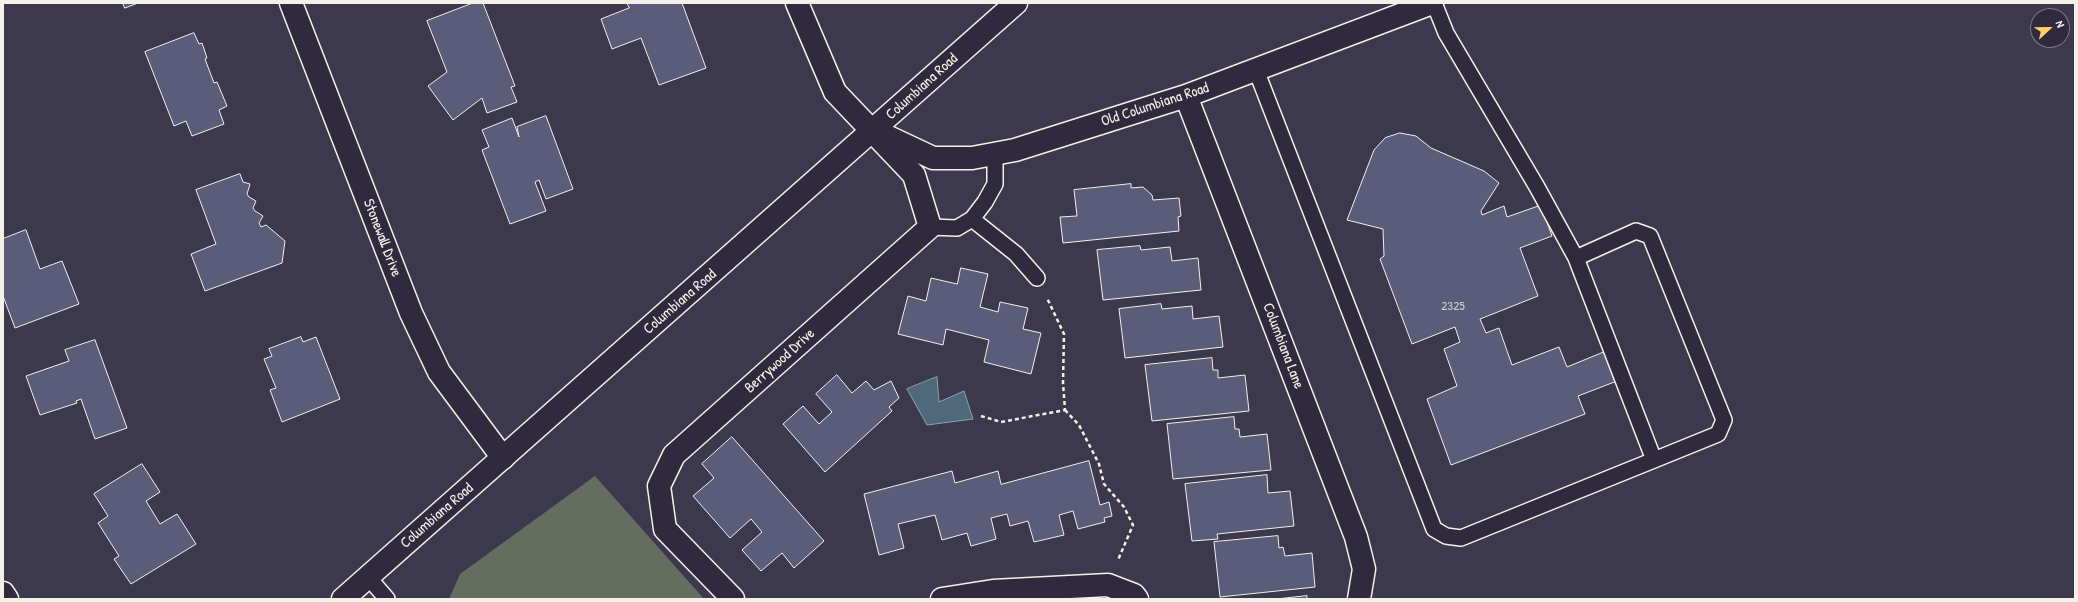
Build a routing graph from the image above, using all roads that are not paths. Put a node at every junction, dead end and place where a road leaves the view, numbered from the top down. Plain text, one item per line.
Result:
1 (291, 3) edge
2 (797, 3) edge
3 (1016, 3) edge
4 (1433, 3) edge
5 (1256, 70) junction
6 (1186, 96) junction
7 (874, 130) junction
8 (994, 153) junction
9 (972, 219) junction
10 (930, 228) junction
11 (1576, 258) junction
12 (1037, 278) road end
13 (503, 458) junction
14 (1654, 460) junction
15 (368, 577) junction
16 (3, 593) edge
17 (6, 599) edge
18 (343, 599) edge
19 (387, 599) edge
20 (733, 599) edge
21 (942, 599) edge
22 (1137, 599) edge
23 (1359, 599) edge

1 - 13 street, Stonewall Drive
2 - 7 street
3 - 7 street, Columbiana Road
4 - 5 street, Old Columbiana Road
4 - 11 lane
5 - 6 street, Old Columbiana Road
5 - 14 lane
6 - 8 street, Old Columbiana Road
6 - 23 street, Columbiana Lane
7 - 8 street, Old Columbiana Road
7 - 10 street
7 - 13 street, Columbiana Road
8 - 9 lane
9 - 10 lane
9 - 12 lane
10 - 20 street, Berrywood Drive
11 - 14 lane
11 - 14 lane
13 - 15 street, Columbiana Road
15 - 18 street, Columbiana Road
15 - 19 lane
16 - 17 street
21 - 22 street

